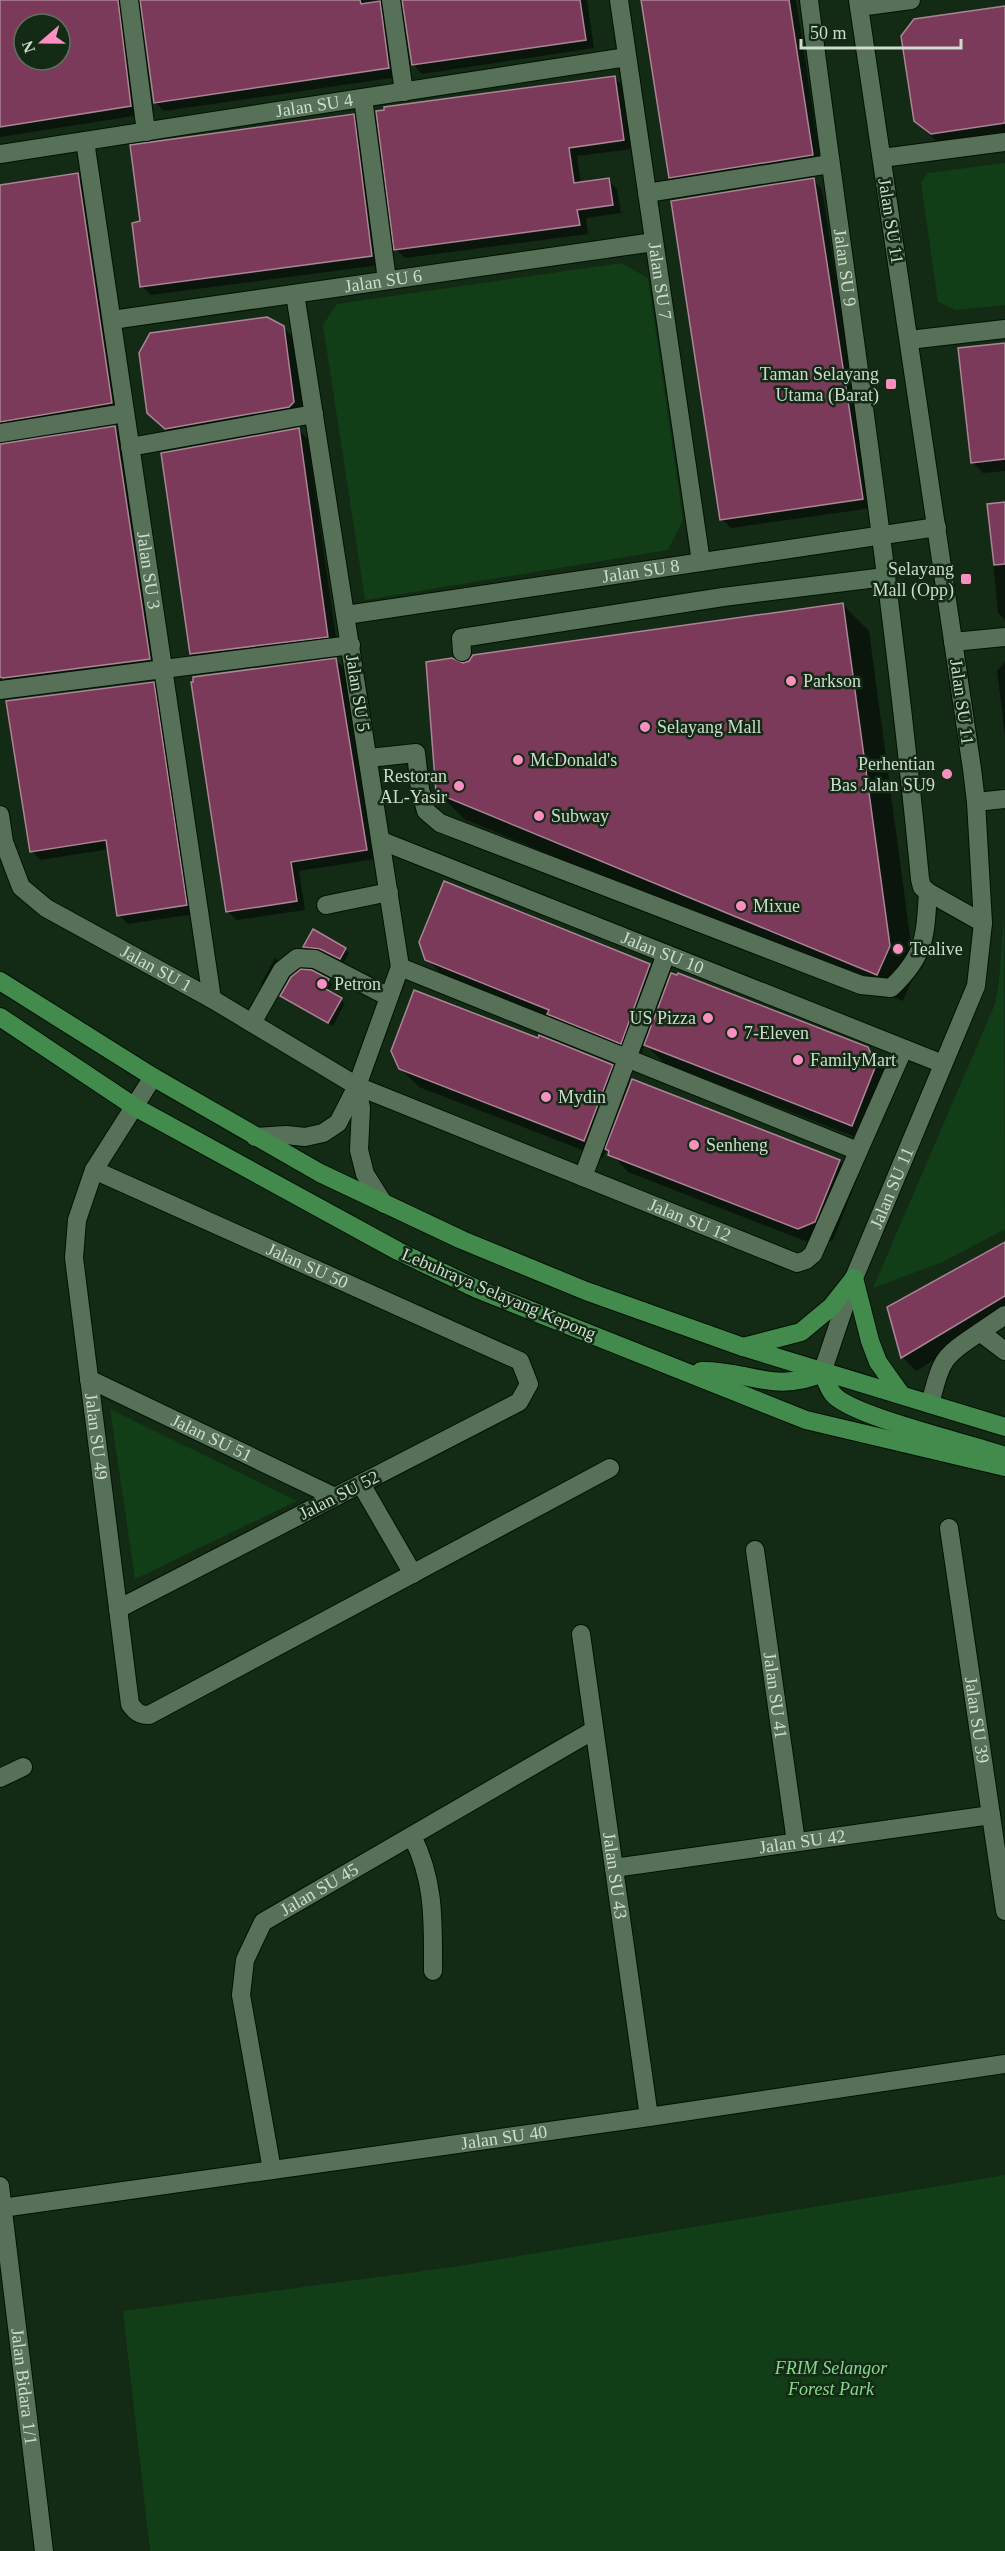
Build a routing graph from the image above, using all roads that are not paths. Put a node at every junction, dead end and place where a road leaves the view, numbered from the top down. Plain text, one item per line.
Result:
1 (129, 0) edge
2 (391, 0) edge
3 (619, 0) edge
4 (808, 0) edge
5 (911, 0) edge
6 (859, 4) edge
7 (627, 57) junction
8 (404, 92) junction
9 (363, 98) junction
10 (146, 132) junction
11 (85, 141) junction
12 (1005, 142) edge
13 (0, 154) edge
14 (882, 158) junction
15 (830, 164) junction
16 (647, 193) junction
17 (654, 242) junction
18 (387, 280) junction
19 (295, 294) junction
20 (112, 320) junction
21 (1005, 329) edge
22 (909, 340) junction
23 (125, 413) junction
24 (314, 414) junction
25 (0, 433) edge
26 (130, 447) junction
27 (937, 527) junction
28 (880, 535) junction
29 (701, 562) junction
30 (876, 578) junction
31 (346, 615) junction
32 (1005, 637) edge
33 (953, 642) junction
34 (351, 645) junction
35 (462, 652) dead end
36 (163, 669) junction
37 (0, 690) edge
38 (369, 758) junction
39 (1005, 799) edge
40 (976, 802) junction
41 (0, 815) edge
42 (382, 841) junction
43 (390, 892) junction
44 (927, 892) junction
45 (326, 905) dead end
46 (983, 923) junction
47 (666, 954) junction
48 (400, 967) junction
49 (0, 981) edge
50 (389, 997) junction
51 (212, 999) junction
52 (0, 1017) edge
53 (252, 1023) junction
54 (903, 1050) junction
55 (627, 1058) junction
56 (943, 1064) junction
57 (153, 1077) junction
58 (357, 1086) junction
59 (135, 1107) junction
60 (255, 1137) junction
61 (858, 1151) junction
62 (94, 1170) junction
63 (583, 1177) junction
64 (384, 1204) junction
65 (854, 1278) junction
66 (1005, 1315) edge
67 (980, 1332) junction
68 (743, 1347) junction
69 (1005, 1352) edge
70 (520, 1361) joint
71 (685, 1372) junction
72 (822, 1373) junction
73 (89, 1379) junction
74 (900, 1393) junction
75 (930, 1404) junction
76 (1005, 1427) edge
77 (1005, 1456) edge
78 (1005, 1467) edge
79 (610, 1468) dead end
80 (361, 1484) junction
81 (335, 1497) junction
82 (949, 1528) dead end
83 (755, 1550) dead end
84 (413, 1574) junction
85 (118, 1609) junction
86 (580, 1634) dead end
87 (594, 1730) junction
88 (23, 1767) dead end
89 (0, 1778) edge
90 (991, 1815) junction
91 (412, 1836) junction
92 (796, 1842) junction
93 (614, 1868) junction
94 (1005, 1911) edge
95 (433, 1971) dead end
96 (1005, 2064) edge
97 (649, 2117) junction
98 (272, 2170) junction
99 (0, 2186) edge
100 (2, 2208) junction
101 (4, 2260) edge
102 (44, 2551) edge

1 - 10 street
2 - 8 street
3 - 7 street, Jalan SU 7
4 - 15 street, Jalan SU 9
5 - 6 street, Jalan SU 11
6 - 14 street, Jalan SU 11
7 - 8 street, Jalan SU 4
7 - 16 street, Jalan SU 7
8 - 9 street, Jalan SU 4
9 - 10 street, Jalan SU 4
9 - 18 street
10 - 11 street, Jalan SU 4
11 - 13 street, Jalan SU 4
11 - 20 street, Jalan SU 3
12 - 14 street
14 - 22 street, Jalan SU 11
15 - 16 street
15 - 28 street, Jalan SU 9
16 - 17 street, Jalan SU 7
17 - 18 street, Jalan SU 6
17 - 29 street, Jalan SU 7
18 - 19 street, Jalan SU 6
19 - 20 street, Jalan SU 6
19 - 24 street, Jalan SU 5
20 - 23 street, Jalan SU 3
21 - 22 street
22 - 27 street, Jalan SU 11
23 - 25 street
23 - 26 street, Jalan SU 3
24 - 26 street
24 - 31 street, Jalan SU 5
26 - 36 street, Jalan SU 3
27 - 28 street, Jalan SU 8
27 - 33 street, Jalan SU 11
28 - 29 street, Jalan SU 8
28 - 30 street, Jalan SU 9
29 - 31 street, Jalan SU 8
30 - 35 street
30 - 44 street, Jalan SU 9
31 - 34 street, Jalan SU 5
32 - 33 street
33 - 40 street, Jalan SU 11
34 - 36 street
34 - 38 street, Jalan SU 5
36 - 37 street
36 - 51 street, Jalan SU 3
38 - 42 street, Jalan SU 5
38 - 44 street, Jalan SU 9
39 - 40 street
40 - 46 street, Jalan SU 11
41 - 51 street, Jalan SU 1
42 - 43 street, Jalan SU 5
42 - 47 street, Jalan SU 10
43 - 45 street
43 - 48 street, Jalan SU 5
44 - 46 street
46 - 56 street, Jalan SU 11
47 - 54 street, Jalan SU 10
47 - 55 street
48 - 50 street, Jalan SU 5
48 - 55 street
49 - 57 main road, Lebuhraya Selayang Kepong
50 - 53 street
50 - 58 street, Jalan SU 5
51 - 53 street, Jalan SU 1
52 - 59 main road, Lebuhraya Selayang Kepong
53 - 58 street, Jalan SU 1
54 - 56 street, Jalan SU 10
54 - 61 street, Jalan SU 12
55 - 61 street
55 - 63 street
56 - 65 street, Jalan SU 11
57 - 59 street, Jalan SU 49
57 - 60 main road, Lebuhraya Selayang Kepong
58 - 60 street, Jalan SU 5
58 - 63 street, Jalan SU 12
58 - 64 street, Jalan SU 5
59 - 62 street, Jalan SU 49
59 - 71 main road, Lebuhraya Selayang Kepong
60 - 64 main road, Lebuhraya Selayang Kepong
61 - 63 street, Jalan SU 12
62 - 70 street, Jalan SU 50
62 - 73 street, Jalan SU 49
64 - 68 main road, Lebuhraya Selayang Kepong
65 - 68 main road
65 - 72 street, Jalan SU 11
65 - 74 main road
66 - 67 street
67 - 69 street
67 - 75 street
68 - 72 main road, Lebuhraya Selayang Kepong
70 - 80 street, Jalan SU 52
71 - 72 main road
71 - 78 main road, Lebuhraya Selayang Kepong
72 - 74 main road, Lebuhraya Selayang Kepong
72 - 77 main road
73 - 81 street, Jalan SU 51
73 - 85 street, Jalan SU 49
74 - 75 main road, Lebuhraya Selayang Kepong
75 - 76 main road, Lebuhraya Selayang Kepong
79 - 84 street
80 - 81 street, Jalan SU 52
80 - 84 street
81 - 85 street, Jalan SU 52
82 - 90 street, Jalan SU 39
83 - 92 street, Jalan SU 41
84 - 85 street, Jalan SU 49
86 - 87 street, Jalan SU 43
87 - 91 street, Jalan SU 45
87 - 93 street, Jalan SU 43
88 - 89 street
90 - 92 street, Jalan SU 42
90 - 94 street, Jalan SU 39
91 - 95 street
91 - 98 street, Jalan SU 45
92 - 93 street, Jalan SU 42
93 - 97 street, Jalan SU 43
96 - 97 street, Jalan SU 40
97 - 98 street, Jalan SU 40
98 - 100 street, Jalan SU 40
99 - 100 street, Jalan Bidara 1/1
100 - 101 street, Jalan Bidara 1/1
101 - 102 street, Jalan Bidara 1/1

